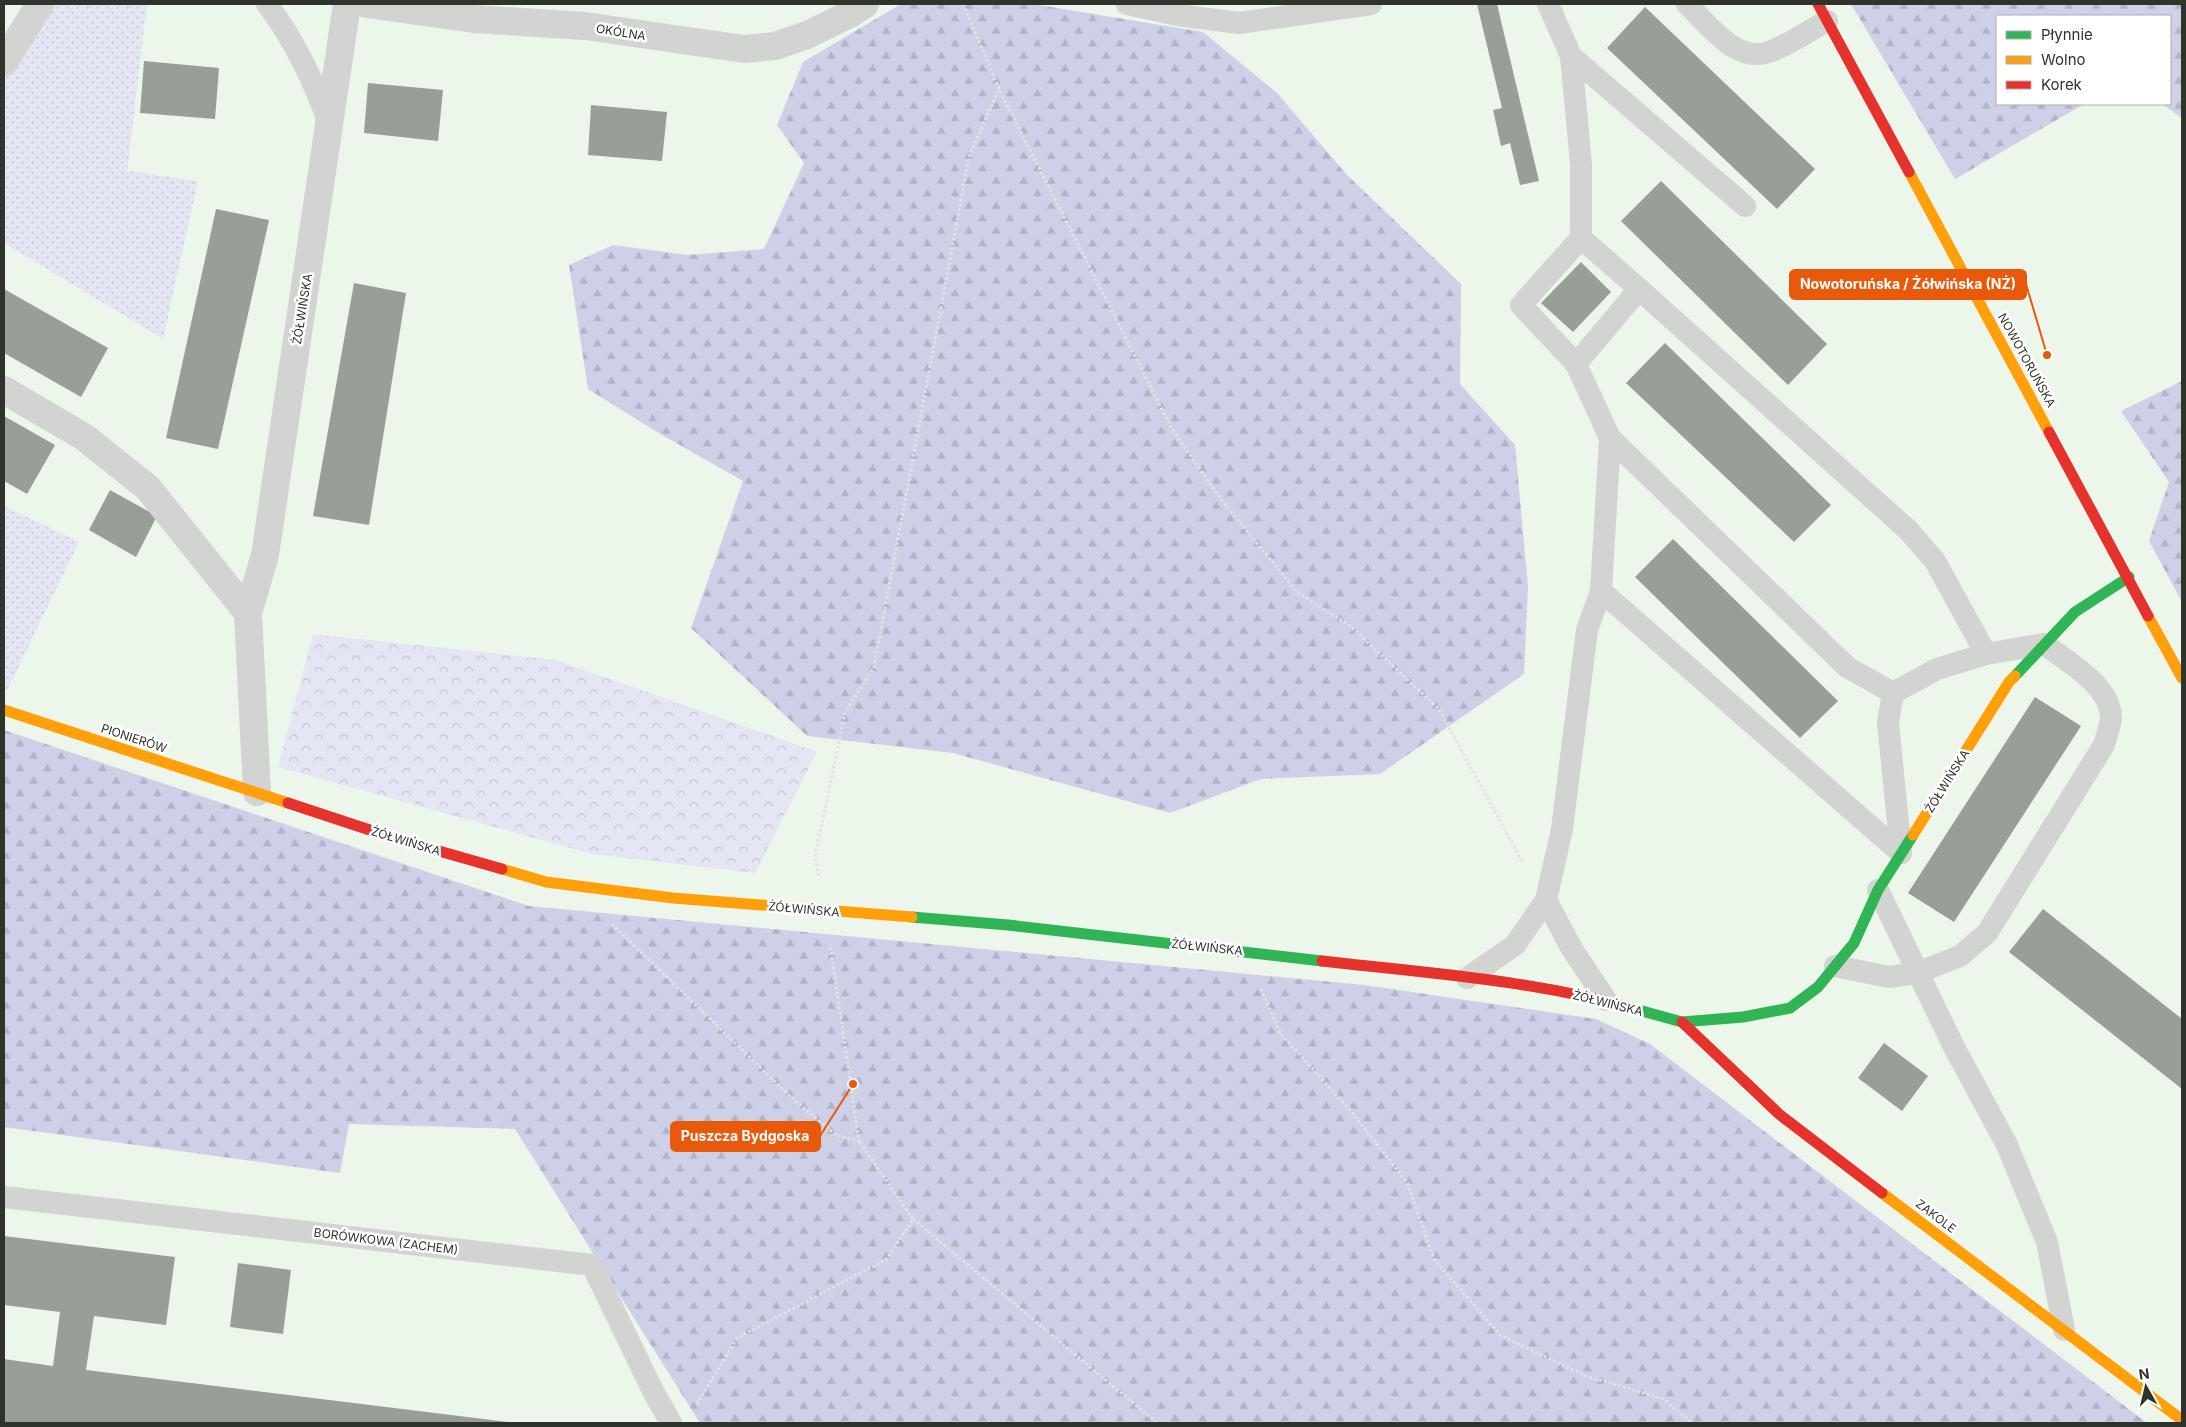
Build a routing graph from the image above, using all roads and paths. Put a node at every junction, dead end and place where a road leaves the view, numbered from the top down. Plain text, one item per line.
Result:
1 (40, 4) edge
2 (267, 4) edge
3 (347, 4) edge
4 (367, 4) edge
5 (864, 4) edge
6 (963, 4) edge
7 (1127, 4) edge
8 (1371, 4) edge
9 (1548, 4) edge
10 (1687, 4) edge
11 (1823, 12) edge
12 (1572, 56) junction
13 (4, 62) edge
14 (999, 89) junction
15 (330, 123) junction
16 (1745, 206) dead end
17 (1581, 238) junction
18 (1640, 289) junction
19 (1576, 364) junction
20 (4, 390) edge
21 (1610, 438) junction
22 (2129, 577) junction
23 (1601, 591) junction
24 (248, 613) junction
25 (2044, 644) junction
26 (1986, 654) junction
27 (2182, 678) edge
28 (1893, 693) junction
29 (4, 710) edge
30 (257, 792) junction
31 (1901, 853) junction
32 (1878, 890) junction
33 (1546, 900) junction
34 (825, 910) junction
35 (607, 920) dead end
36 (1244, 952) junction
37 (1836, 966) junction
38 (1917, 972) junction
39 (1467, 978) junction
40 (1606, 1000) junction
41 (1682, 1022) junction
42 (859, 1141) junction
43 (4, 1197) edge
44 (913, 1219) junction
45 (2064, 1330) junction
46 (696, 1406) dead end
47 (2182, 1420) edge
48 (671, 1423) edge
49 (1158, 1423) edge
50 (1692, 1423) edge

1 - 13 street
2 - 15 lane
3 - 15 street, ŻÓŁWIŃSKA
4 - 5 street, OKÓLNA
6 - 14 path
7 - 8 lane
9 - 12 lane
10 - 11 lane
11 - 22 street, NOWOTORUŃSKA
12 - 16 lane
12 - 17 lane
14 - 33 path
14 - 34 path
15 - 24 street, ŻÓŁWIŃSKA
17 - 18 lane
17 - 19 lane
18 - 19 lane
18 - 26 lane
19 - 21 lane
20 - 24 street
21 - 23 lane
21 - 28 lane
22 - 25 street, ŻÓŁWIŃSKA
22 - 27 street, NOWOTORUŃSKA
23 - 31 lane
23 - 33 lane
24 - 30 street, ŻÓŁWIŃSKA
25 - 26 lane
25 - 31 street, ŻÓŁWIŃSKA
25 - 38 lane
26 - 28 lane
28 - 31 lane
29 - 30 street, PIONIERÓW
30 - 34 street, ŻÓŁWIŃSKA
31 - 32 street, ŻÓŁWIŃSKA
32 - 37 street, ŻÓŁWIŃSKA
32 - 38 lane
33 - 39 lane
33 - 40 lane
34 - 36 street, ŻÓŁWIŃSKA
34 - 42 path
35 - 42 path
36 - 39 street, ŻÓŁWIŃSKA
36 - 50 path
37 - 38 lane
37 - 41 street, ŻÓŁWIŃSKA
38 - 45 lane
39 - 40 street, ŻÓŁWIŃSKA
40 - 41 street, ŻÓŁWIŃSKA
41 - 45 street, ZAKOLE
42 - 44 path
43 - 48 lane, BORÓWKOWA (ZACHEM)
44 - 46 path
44 - 49 path
45 - 47 street, ZAKOLE

